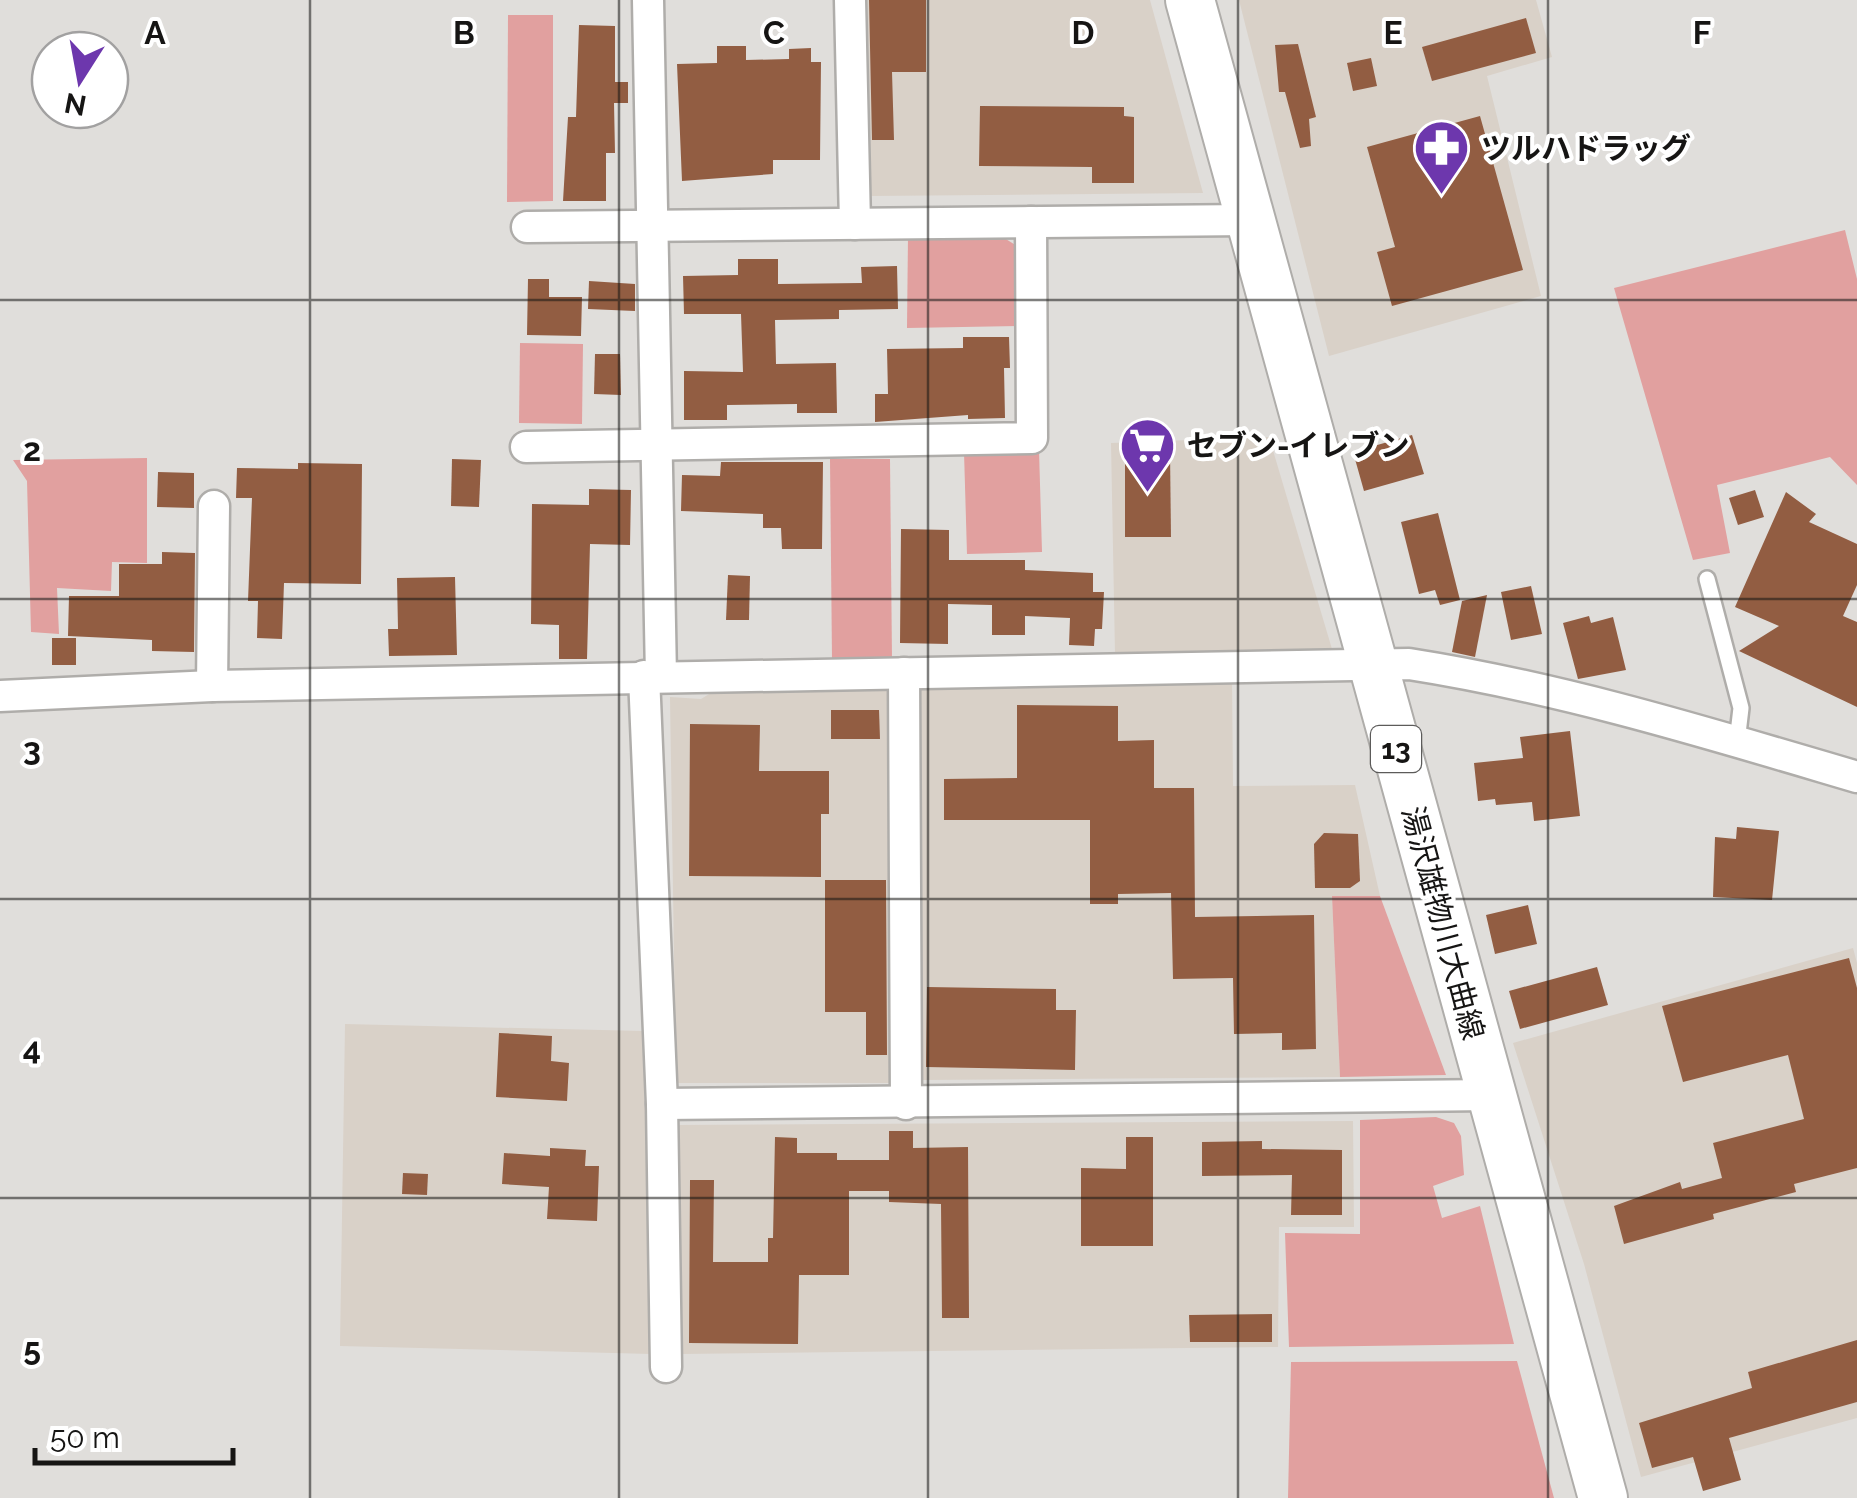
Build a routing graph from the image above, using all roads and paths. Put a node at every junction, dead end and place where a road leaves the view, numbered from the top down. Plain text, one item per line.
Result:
1 (648, 0) edge
2 (850, 0) edge
3 (1190, 0) edge
4 (1249, 220) junction
5 (1031, 222) junction
6 (854, 224) junction
7 (528, 226) dead end
8 (652, 226) junction
9 (656, 444) junction
10 (526, 447) dead end
11 (214, 506) dead end
12 (1707, 578) dead end
13 (1372, 664) junction
14 (904, 673) junction
15 (653, 676) junction
16 (212, 686) junction
17 (0, 696) edge
18 (1737, 742) junction
19 (1857, 778) edge
20 (1491, 1095) junction
21 (662, 1104) junction
22 (906, 1104) junction
23 (666, 1368) dead end
24 (1603, 1498) edge

1 - 8 street
2 - 6 street
3 - 4 main road, 湯沢雄物川大曲線 / 13
4 - 5 street
4 - 13 main road, 湯沢雄物川大曲線 / 13
5 - 6 street
5 - 9 street
6 - 8 street
7 - 8 street
8 - 9 street
9 - 10 street
9 - 15 street
11 - 16 street
12 - 18 lane
13 - 14 street
13 - 18 street
13 - 20 main road, 湯沢雄物川大曲線 / 13
14 - 15 street
14 - 22 street
15 - 16 street
15 - 21 street
16 - 17 street
18 - 19 street
20 - 22 street
20 - 24 main road, 湯沢雄物川大曲線 / 13
21 - 22 street
21 - 23 street

